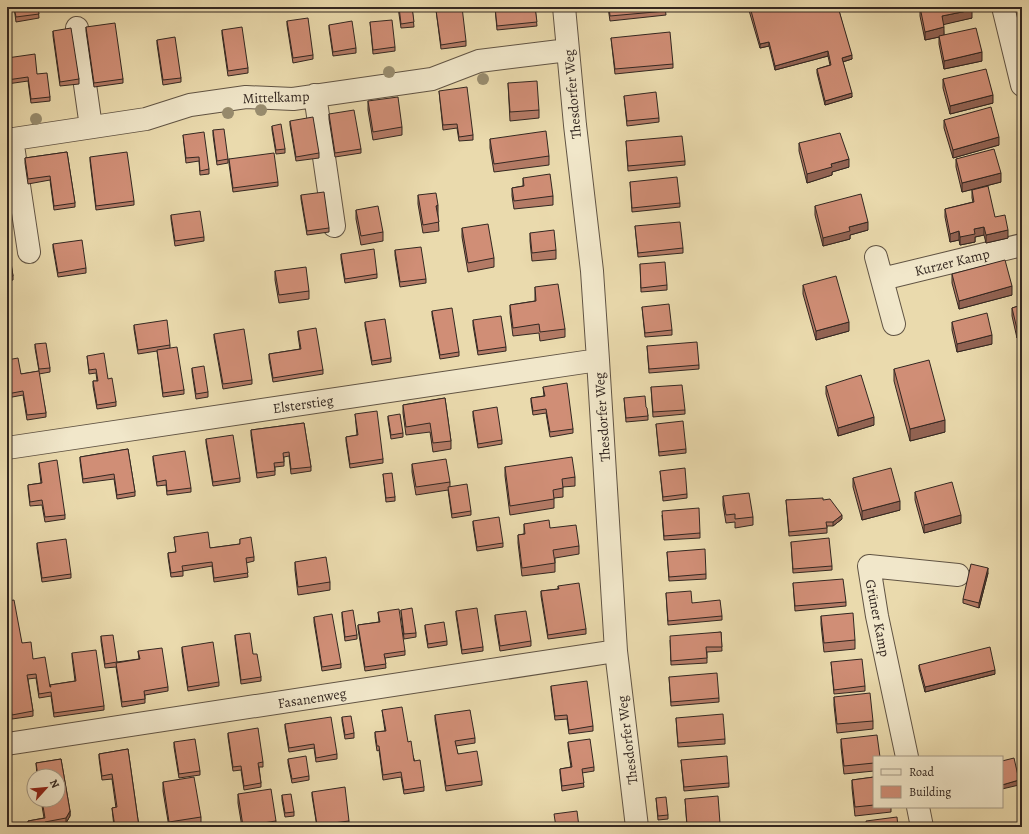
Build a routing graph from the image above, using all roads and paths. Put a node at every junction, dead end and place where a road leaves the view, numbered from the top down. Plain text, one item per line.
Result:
1 (564, 7) edge
2 (1003, 7) edge
3 (77, 28) dead end
4 (568, 50) junction
5 (1022, 85) edge
6 (315, 95) junction
7 (91, 127) junction
8 (10, 139) edge
9 (334, 226) dead end
10 (1022, 245) edge
11 (29, 252) dead end
12 (876, 257) dead end
13 (882, 279) junction
14 (894, 324) dead end
15 (598, 360) junction
16 (7, 448) edge
17 (958, 575) dead end
18 (616, 651) junction
19 (7, 744) edge
20 (907, 756) edge
21 (918, 808) edge
22 (637, 827) edge
23 (922, 827) edge

1 - 4 street, Thesdorfer Weg
2 - 5 street
3 - 7 street
4 - 6 street, Mittelkamp
4 - 15 street, Thesdorfer Weg
6 - 7 street, Mittelkamp
6 - 9 street
7 - 8 street, Mittelkamp
8 - 11 street
10 - 13 street, Kurzer Kamp
12 - 13 street
13 - 14 street
15 - 16 street, Elsterstieg
15 - 18 street, Thesdorfer Weg
17 - 20 street, Grüner Kamp
18 - 19 street, Fasanenweg
18 - 22 street, Thesdorfer Weg
21 - 23 street

